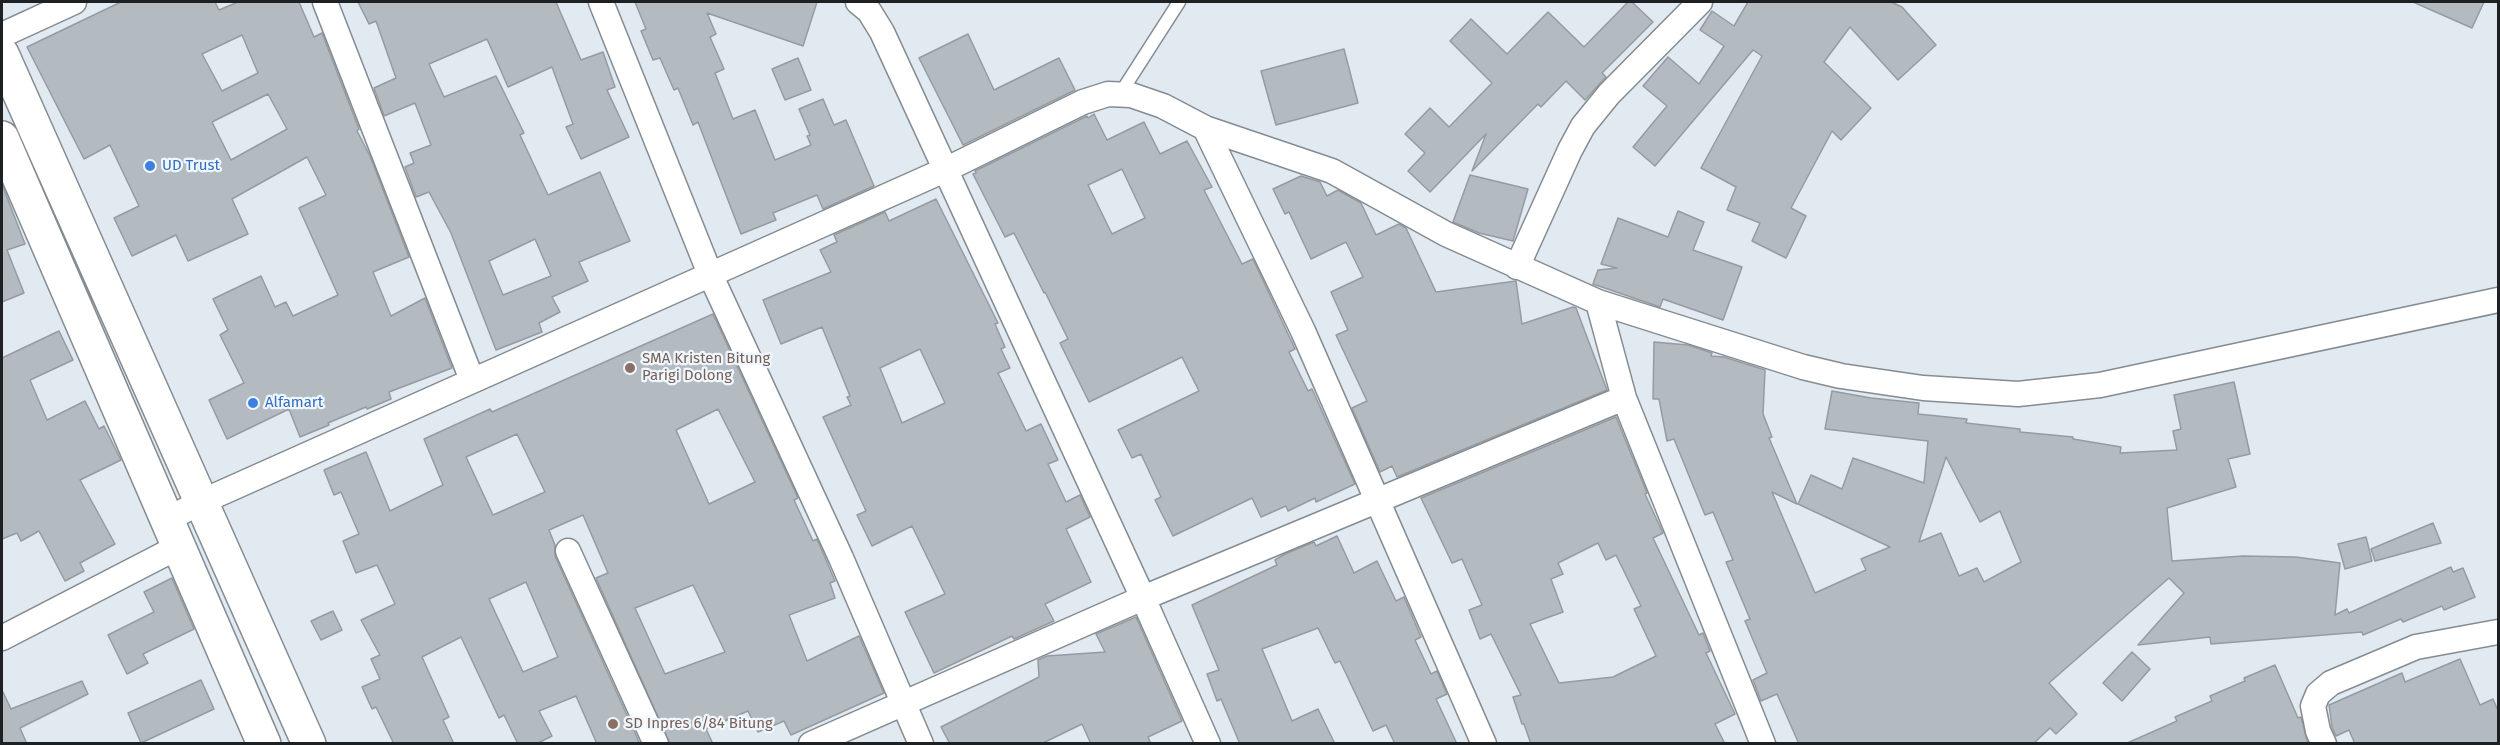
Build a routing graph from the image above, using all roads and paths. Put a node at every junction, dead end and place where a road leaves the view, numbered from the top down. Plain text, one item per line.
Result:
1 (74, 2) edge
2 (325, 2) edge
3 (601, 2) edge
4 (858, 2) edge
5 (1179, 2) edge
6 (1700, 2) edge
7 (2, 34) edge
8 (2, 54) edge
9 (1120, 94) junction
10 (1205, 128) junction
11 (2, 138) edge
12 (947, 169) junction
13 (1517, 267) junction
14 (710, 274) junction
15 (2499, 300) edge
16 (1598, 302) junction
17 (472, 380) junction
18 (1624, 398) junction
19 (1378, 500) junction
20 (201, 502) junction
21 (172, 534) junction
22 (568, 550) dead end
23 (1143, 598) junction
24 (2499, 633) edge
25 (2, 638) edge
26 (903, 703) junction
27 (264, 744) edge
28 (309, 744) edge
29 (656, 744) edge
30 (811, 744) edge
31 (921, 744) edge
32 (1208, 744) edge
33 (1484, 744) edge
34 (1763, 744) edge
35 (2324, 744) edge

1 - 7 street
2 - 17 street
3 - 14 street
4 - 12 street
5 - 9 lane
6 - 13 street
8 - 20 street
9 - 10 street
9 - 12 street
10 - 13 street
10 - 19 street
11 - 21 street
12 - 14 street
12 - 23 street
13 - 16 street
14 - 17 street
14 - 26 street
15 - 16 street
16 - 18 street
17 - 20 street
18 - 19 street
18 - 34 street
19 - 23 street
19 - 33 street
20 - 21 street
20 - 28 street
21 - 25 street
21 - 27 street
22 - 29 street
23 - 26 street
23 - 32 street
24 - 35 street
26 - 30 street
26 - 31 street

